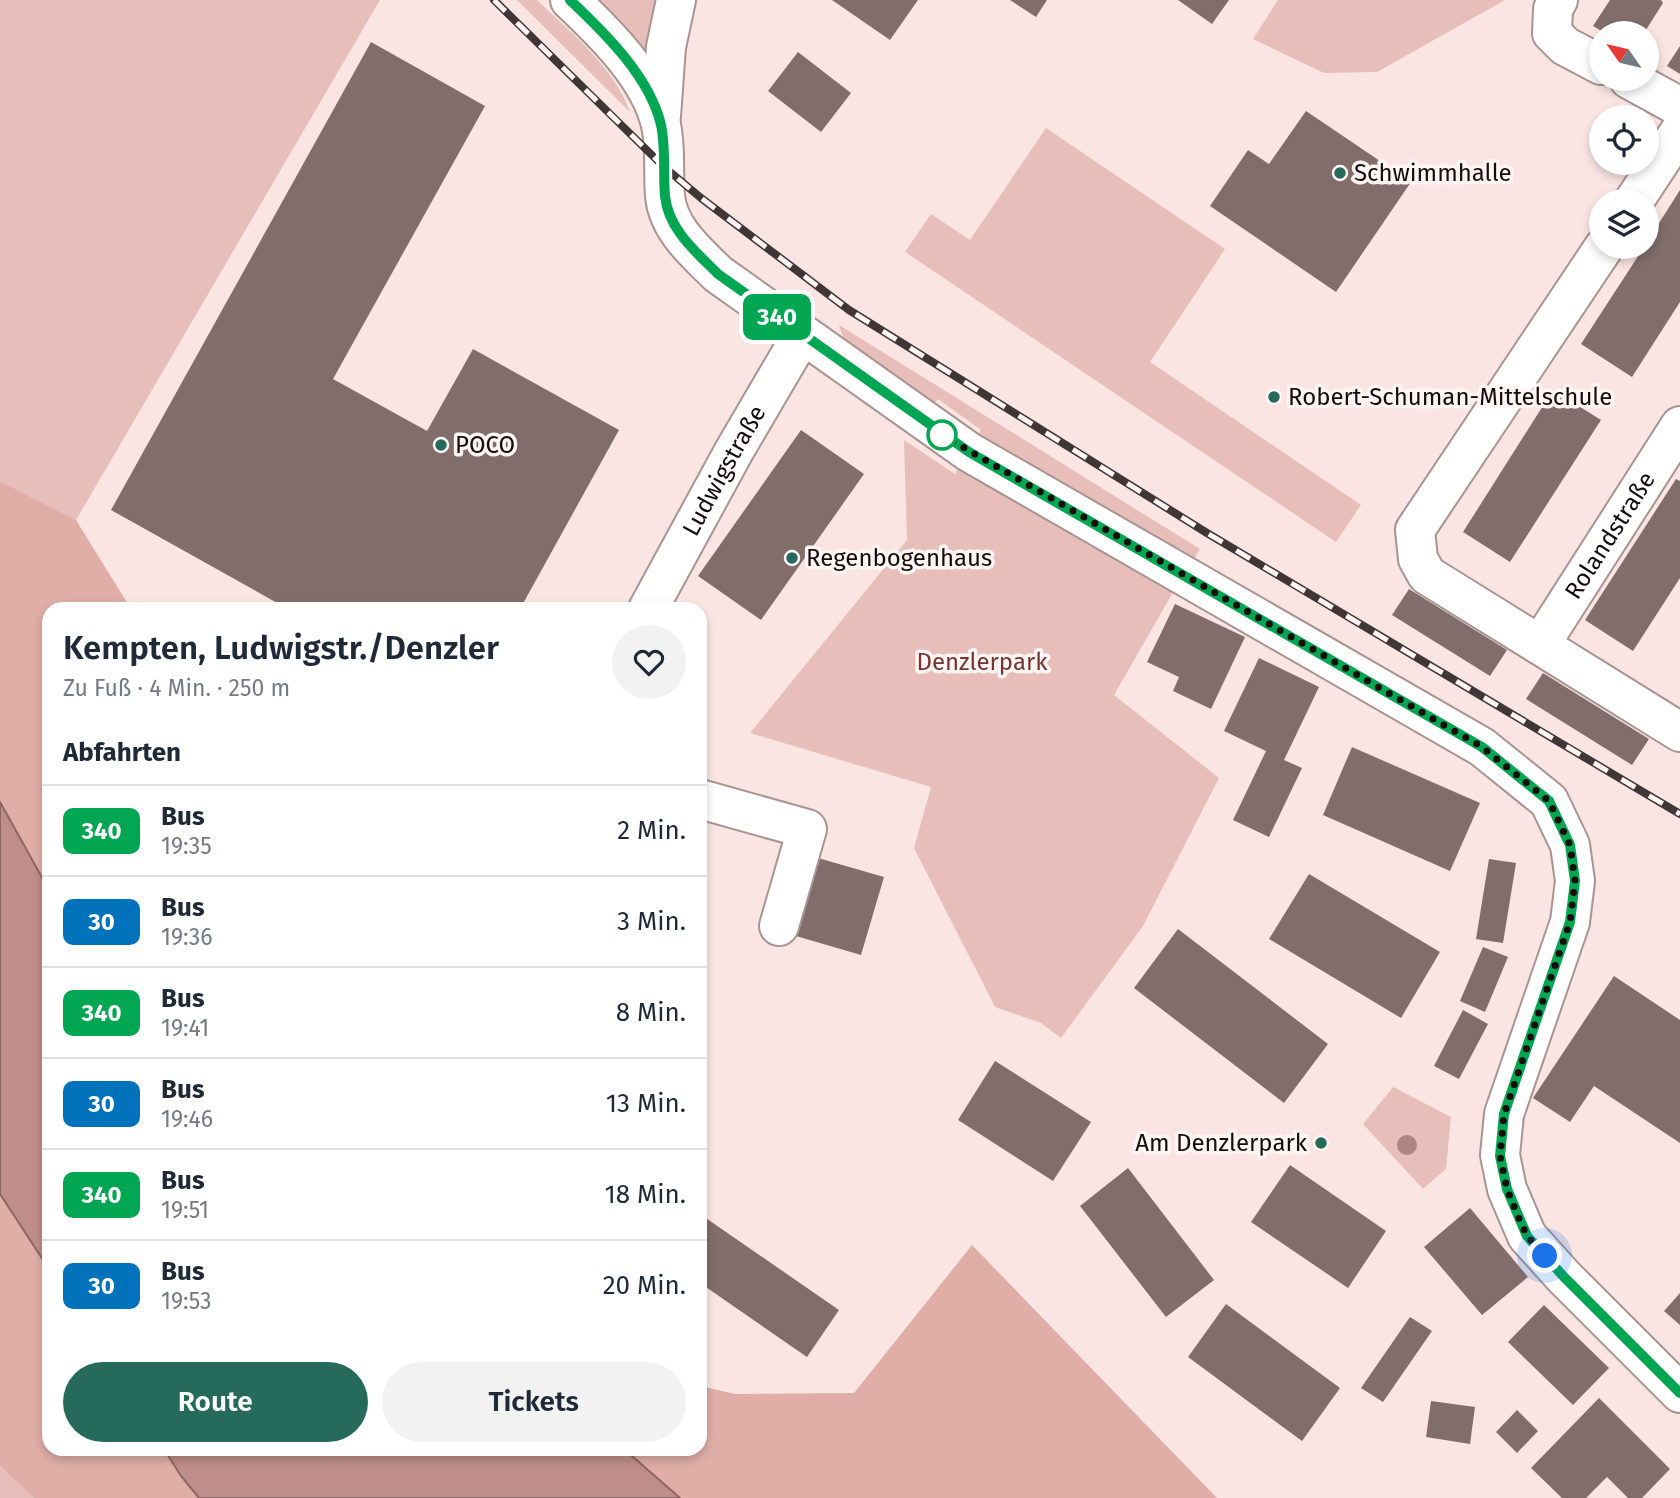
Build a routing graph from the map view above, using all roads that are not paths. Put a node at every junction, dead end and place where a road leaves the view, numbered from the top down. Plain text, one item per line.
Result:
1 (570, 0) edge
2 (676, 0) edge
3 (1555, 16) edge
4 (1589, 59) edge
5 (1651, 91) edge
6 (1680, 107) edge
7 (661, 125) junction
8 (1680, 131) edge
9 (1642, 189) edge
10 (1596, 259) edge
11 (802, 335) junction
12 (1680, 426) edge
13 (652, 602) edge
14 (1540, 645) junction
15 (1680, 732) edge
16 (707, 801) edge
17 (779, 926) dead end
18 (1680, 1393) edge

1 - 7 street
2 - 7 street
3 - 4 street
5 - 6 street
7 - 11 street
8 - 9 street
10 - 14 street
11 - 13 street, Ludwigstraße
11 - 18 street
12 - 14 street, Rolandstraße
14 - 15 street
16 - 17 street

